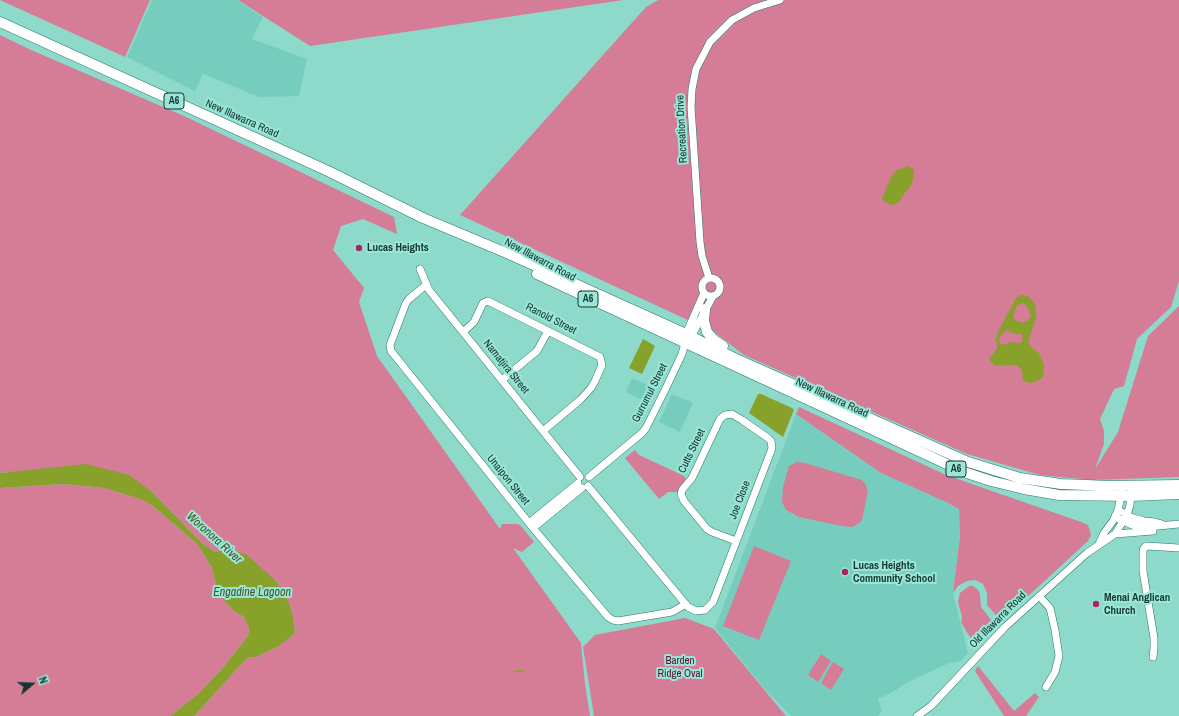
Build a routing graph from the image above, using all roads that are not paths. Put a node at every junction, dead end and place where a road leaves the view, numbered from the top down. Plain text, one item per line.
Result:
1 (780, 0) edge
2 (0, 22) edge
3 (420, 269) dead end
4 (708, 278) junction
5 (426, 285) junction
6 (704, 293) junction
7 (713, 296) junction
8 (705, 309) junction
9 (548, 331) junction
10 (463, 332) junction
11 (687, 338) junction
12 (734, 358) junction
13 (502, 380) junction
14 (725, 415) joint
15 (543, 431) junction
16 (582, 483) junction
17 (1179, 485) edge
18 (1126, 491) junction
19 (1179, 494) edge
20 (1118, 510) junction
21 (1127, 515) junction
22 (1115, 517) junction
23 (1123, 521) junction
24 (1179, 524) edge
25 (531, 526) junction
26 (1166, 526) junction
27 (1115, 534) junction
28 (736, 541) junction
29 (1099, 544) junction
30 (1179, 548) edge
31 (1039, 596) junction
32 (686, 604) junction
33 (700, 611) joint
34 (1153, 657) dead end
35 (1046, 687) dead end
36 (917, 716) edge

1 - 4 street, Recreation Drive
2 - 11 highway, New Illawarra Road / A6
3 - 5 street, Namatjira Street
4 - 6 street
4 - 7 street
5 - 10 street, Namatjira Street
5 - 25 street, Unaipon Street
6 - 7 street
6 - 11 street
7 - 8 street
8 - 11 street
8 - 12 highway
9 - 10 street, Ranold Street
9 - 13 street
9 - 15 street, Ranold Street
10 - 13 street, Namatjira Street
11 - 12 highway, New Illawarra Road / A6
11 - 16 street, Gurrumul Street
11 - 18 highway, New Illawarra Road / A6
12 - 18 highway, New Illawarra Road / A6
13 - 15 street, Namatjira Street
14 - 28 street, Joe Close
14 - 28 street, Cutts Street
15 - 16 street, Namatjira Street
16 - 25 street
16 - 32 street, Namatjira Street
17 - 18 highway, New Illawarra Road / A6
18 - 19 highway, New Illawarra Road / A6
18 - 20 street, Old Illawarra Road
18 - 21 street, Old Illawarra Road
20 - 21 street, Old Illawarra Road
20 - 22 street, Old Illawarra Road
21 - 23 street, Old Illawarra Road
21 - 26 street, Old Illawarra Road
22 - 23 street, Old Illawarra Road
22 - 29 street, Old Illawarra Road
23 - 26 street, Old Illawarra Road
23 - 27 street, Old Illawarra Road
24 - 26 street, Old Illawarra Road
25 - 32 street, Unaipon Street
26 - 27 street, Old Illawarra Road
27 - 29 street, Old Illawarra Road
28 - 33 street, Joe Close
29 - 31 street, Old Illawarra Road
30 - 34 street
31 - 35 street
31 - 36 street, Old Illawarra Road
32 - 33 street, Namatjira Street

